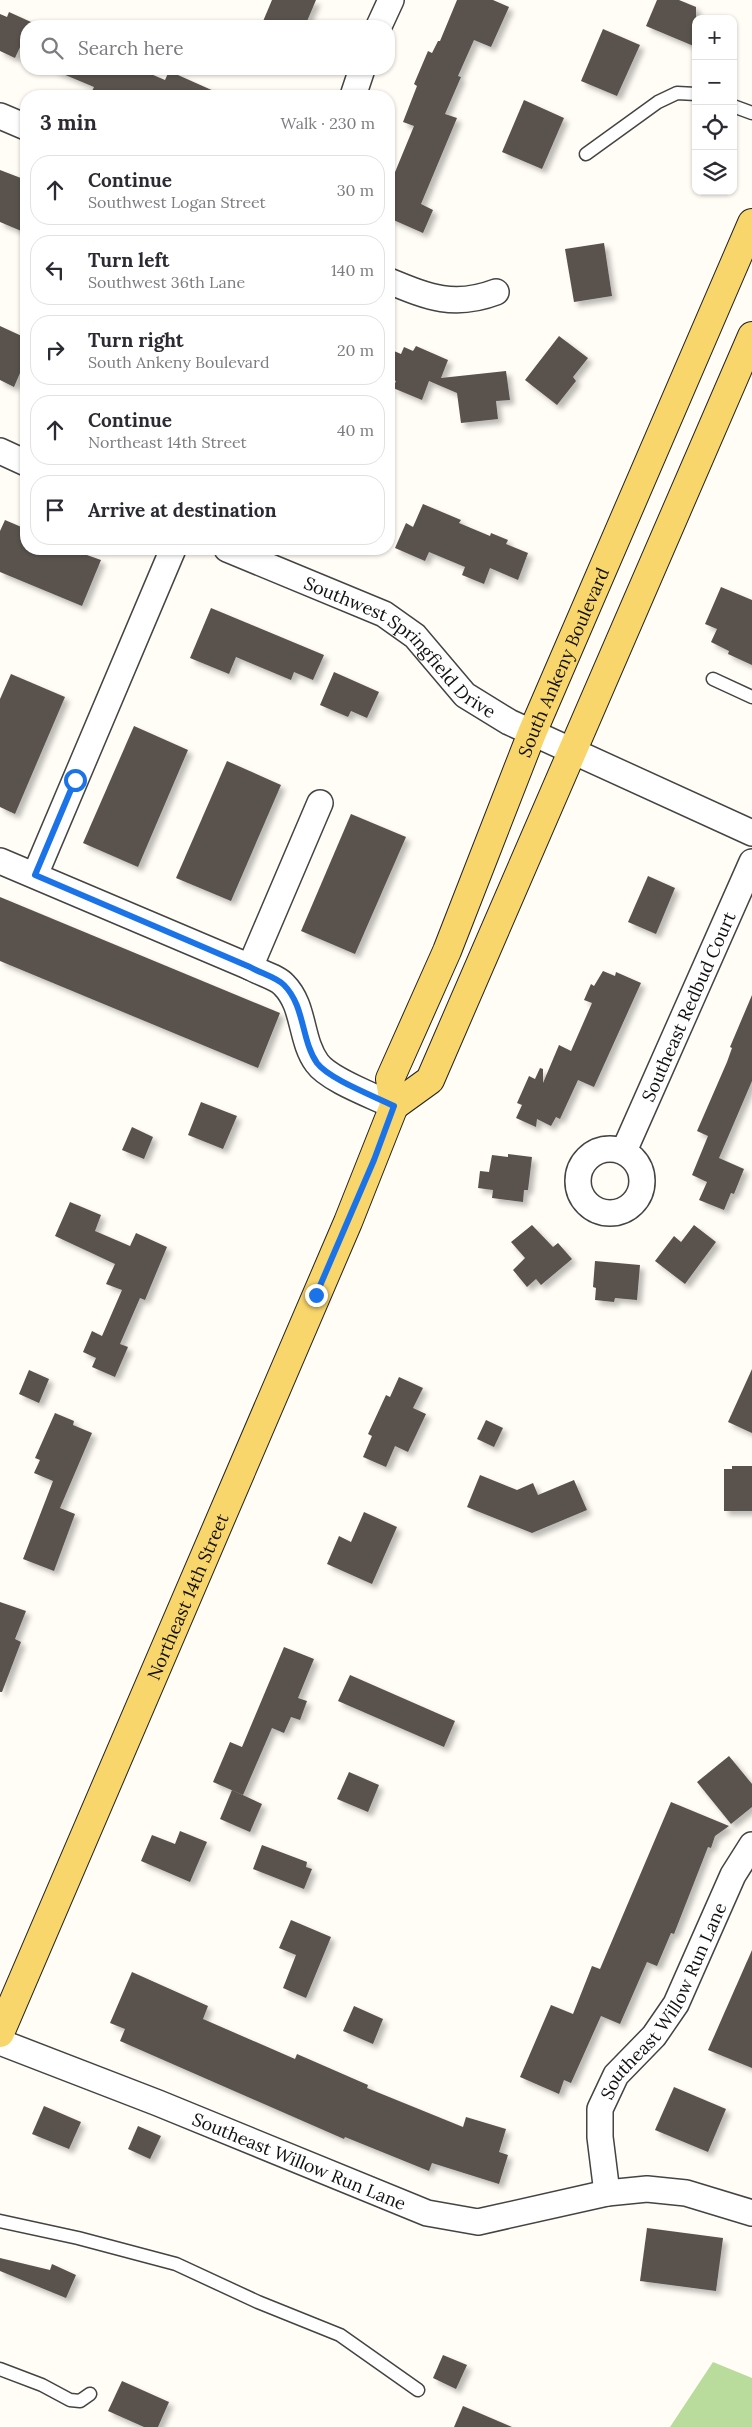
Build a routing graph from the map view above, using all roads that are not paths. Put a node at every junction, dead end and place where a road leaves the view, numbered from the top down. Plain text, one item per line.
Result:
1 (391, 0) edge
2 (382, 20) edge
3 (360, 75) edge
4 (355, 90) edge
5 (692, 94) edge
6 (737, 107) edge
7 (752, 113) edge
8 (0, 116) edge
9 (20, 124) edge
10 (586, 154) dead end
11 (752, 223) edge
12 (395, 283) edge
13 (496, 292) dead end
14 (752, 336) edge
15 (0, 451) edge
16 (20, 460) edge
17 (170, 555) edge
18 (241, 555) edge
19 (713, 679) dead end
20 (752, 697) edge
21 (532, 733) junction
22 (572, 752) junction
23 (320, 803) dead end
24 (751, 830) edge
25 (0, 861) edge
26 (752, 862) edge
27 (35, 875) junction
28 (250, 967) junction
29 (394, 1106) junction
30 (624, 1151) dead end
31 (374, 1160) joint
32 (752, 1845) edge
33 (0, 2033) edge
34 (0, 2042) edge
35 (607, 2193) junction
36 (752, 2213) edge
37 (0, 2221) edge
38 (0, 2368) edge
39 (418, 2390) dead end
40 (90, 2394) dead end

1 - 2 street
3 - 4 street
5 - 10 lane
6 - 7 lane
8 - 9 street
11 - 21 main road, South Ankeny Boulevard
12 - 13 street
14 - 22 main road
15 - 16 street
17 - 27 street
18 - 21 street, Southwest Springfield Drive
19 - 20 lane
21 - 22 street, Southwest Springfield Drive
21 - 29 main road, South Ankeny Boulevard
22 - 24 street, Southwest Springfield Drive
22 - 29 main road
23 - 28 street
25 - 27 street
26 - 30 street, Southeast Redbud Court
27 - 28 street
28 - 29 street
29 - 31 main road, South Ankeny Boulevard
31 - 33 main road, Northeast 14th Street
32 - 35 street, Southeast Willow Run Lane
34 - 35 street, Southeast Willow Run Lane
35 - 36 street, Southeast Willow Run Lane
37 - 39 lane
38 - 40 lane

